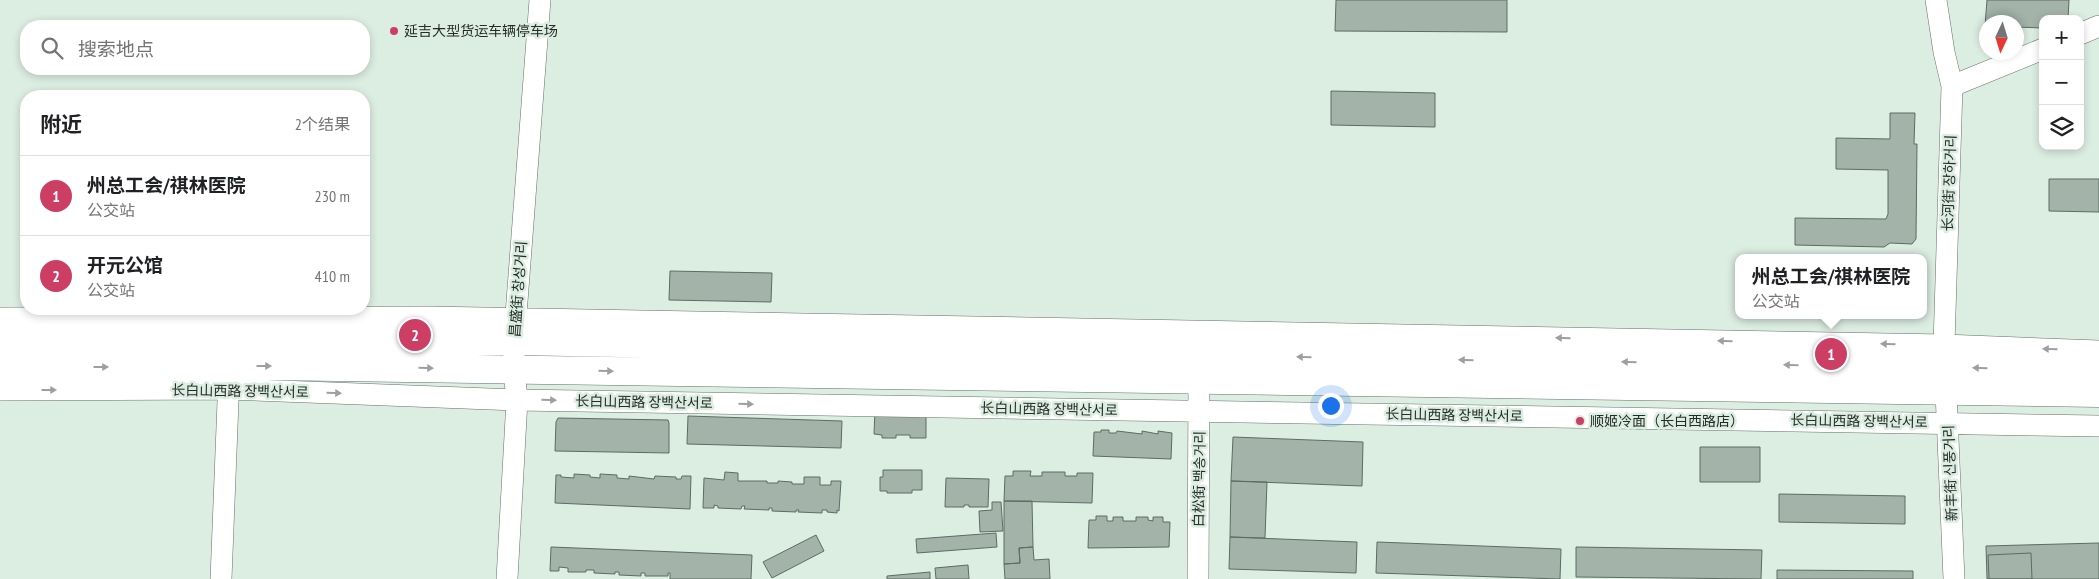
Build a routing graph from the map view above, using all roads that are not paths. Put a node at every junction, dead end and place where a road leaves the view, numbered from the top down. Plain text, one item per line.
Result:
1 (540, 0) edge
2 (1936, 0) edge
3 (2099, 26) edge
4 (2084, 32) edge
5 (2039, 51) edge
6 (1952, 86) junction
7 (0, 318) edge
8 (515, 330) junction
9 (0, 341) edge
10 (2099, 351) edge
11 (0, 367) edge
12 (1946, 368) junction
13 (514, 370) junction
14 (2099, 371) edge
15 (229, 377) junction
16 (1199, 379) junction
17 (0, 390) edge
18 (2099, 393) edge
19 (517, 400) junction
20 (1200, 412) junction
21 (1948, 423) junction
22 (2099, 426) edge
23 (221, 579) edge
24 (507, 579) edge
25 (1198, 579) edge
26 (1954, 579) edge

1 - 8 street, 昌盛街 창성거리
2 - 6 street, 长河街 장하거리
3 - 4 street
5 - 6 street
6 - 12 street, 长河街 장하거리
7 - 8 street, 长白山西路 장백산서로
8 - 9 main road, 长白山西路 장백산서로
12 -> 8 main road, 长白山西路 장백산서로
8 - 13 street, 昌盛街 창성거리
10 -> 12 street, 长白山西路 장백산서로
11 -> 15 main road, 长白山西路 장백산서로
14 -> 12 main road, 长白山西路 장백산서로
12 - 16 main road, 长白山西路 장백산서로
12 - 18 main road, 长白山西路 장백산서로
12 - 21 street, 新丰街 신풍거리
15 -> 13 main road, 长白山西路 장백산서로
13 -> 16 main road, 长白山西路 장백산서로
13 - 19 street, 昌盛街 창성거리
17 -> 15 street, 长白山西路 장백산서로
15 -> 19 street, 长白山西路 장백산서로
15 - 23 street
16 - 20 street, 白松街 백송거리
19 -> 20 street, 长白山西路 장백산서로
19 - 24 street, 昌盛街 창성거리
20 - 21 street, 长白山西路 장백산서로
20 - 25 street, 白松街 백송거리
21 - 22 street, 长白山西路 장백산서로
21 - 26 street, 新丰街 신풍거리

